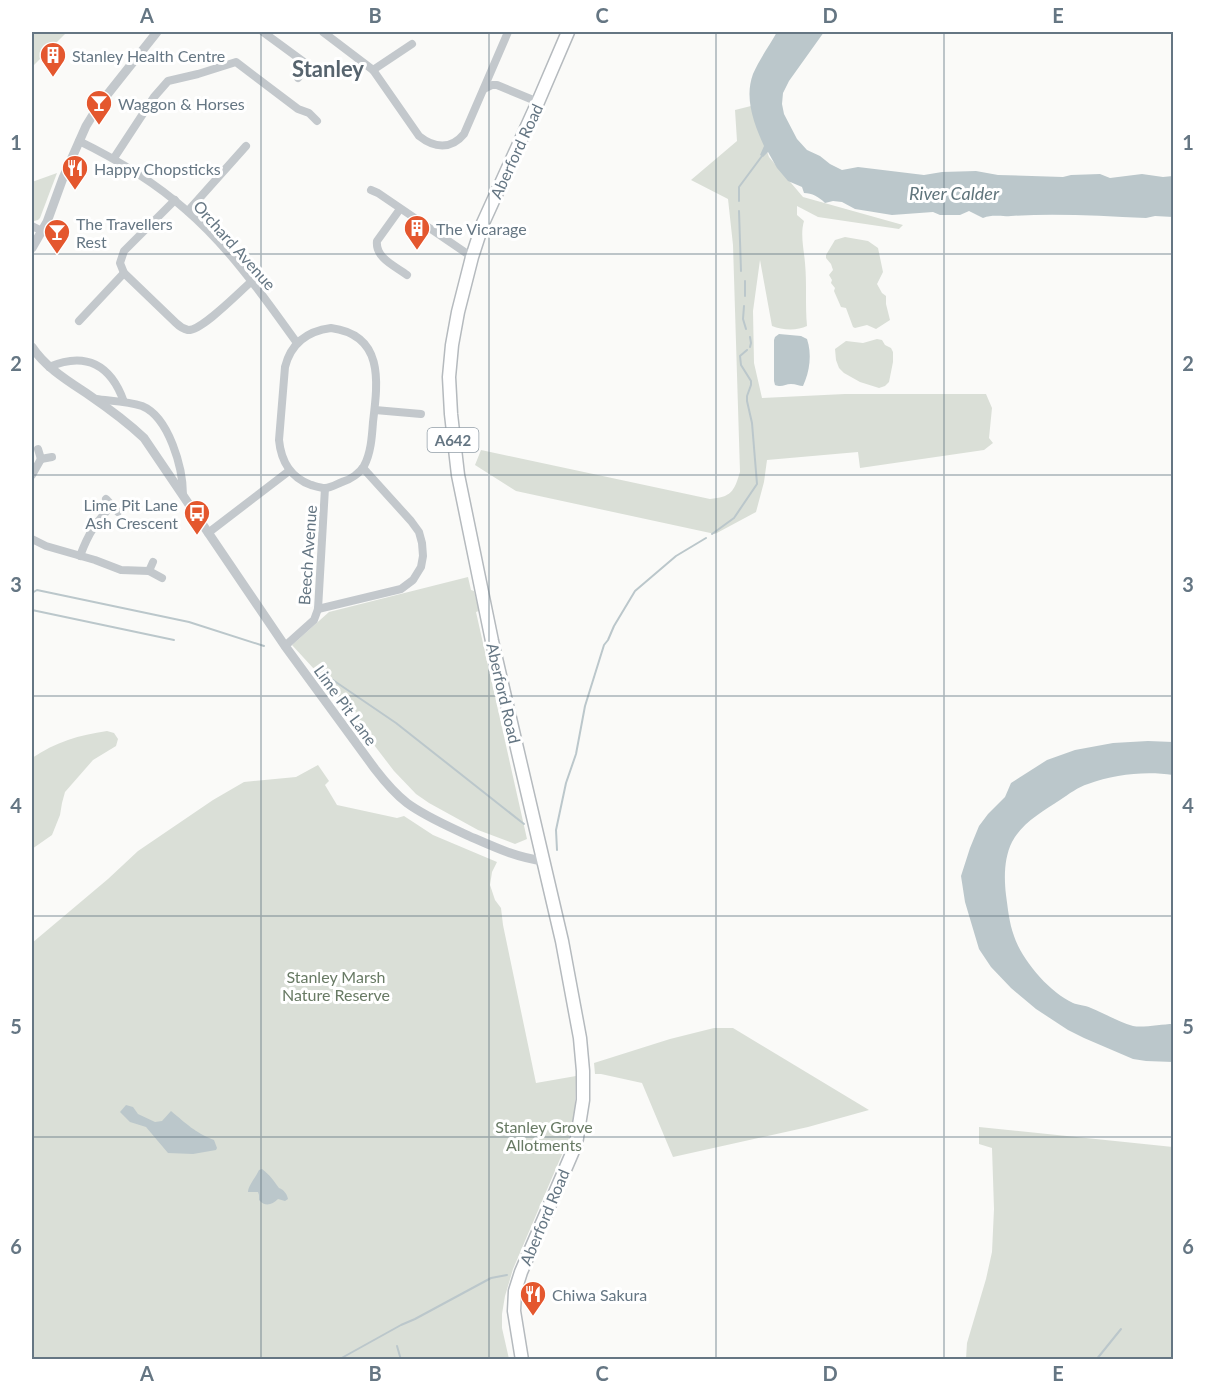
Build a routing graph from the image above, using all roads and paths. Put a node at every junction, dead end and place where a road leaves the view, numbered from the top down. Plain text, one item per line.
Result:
1 (157, 32) edge
2 (263, 32) edge
3 (323, 32) edge
4 (508, 32) edge
5 (568, 32) edge
6 (413, 42) dead end
7 (373, 70) junction
8 (298, 78) dead end
9 (484, 88) junction
10 (538, 102) junction
11 (317, 122) dead end
12 (79, 141) junction
13 (246, 146) dead end
14 (114, 158) junction
15 (371, 190) dead end
16 (175, 200) junction
17 (400, 209) junction
18 (188, 211) junction
19 (32, 226) edge
20 (42, 231) junction
21 (32, 248) edge
22 (472, 257) junction
23 (124, 273) junction
24 (407, 275) dead end
25 (252, 281) junction
26 (79, 321) dead end
27 (297, 343) junction
28 (32, 347) edge
29 (49, 367) junction
30 (94, 399) junction
31 (124, 402) junction
32 (375, 410) junction
33 (421, 414) dead end
34 (38, 449) dead end
35 (52, 457) dead end
36 (41, 459) junction
37 (363, 468) junction
38 (289, 471) junction
39 (32, 475) edge
40 (325, 488) junction
41 (183, 495) junction
42 (112, 506) dead end
43 (208, 533) junction
44 (32, 539) edge
45 (80, 556) junction
46 (153, 562) dead end
47 (149, 570) junction
48 (162, 578) dead end
49 (318, 609) junction
50 (285, 646) junction
51 (544, 861) junction
52 (522, 1359) edge

1 - 12 street
2 - 8 street
3 - 7 street
4 - 9 street
5 - 10 main road, Aberford Road / A642
6 - 7 street
7 - 9 street
9 - 10 street
10 - 22 main road, Aberford Road / A642
11 - 14 street
12 - 14 street, Orchard Avenue
12 - 20 street
13 - 18 street
14 - 16 street, Orchard Avenue
15 - 17 street
16 - 18 street, Orchard Avenue
16 - 23 street
17 - 22 street
17 - 24 street
18 - 25 street, Orchard Avenue
19 - 20 street
20 - 21 street
22 - 51 main road, Aberford Road / A642
23 - 25 street
23 - 26 street
25 - 27 street, Orchard Avenue
27 - 32 street
27 - 38 street
28 - 29 street, Lime Pit Lane
29 - 30 street, Lime Pit Lane
29 - 31 street
30 - 31 street, Lime Pit Lane
30 - 41 street, Lime Pit Lane
31 - 41 street, Lime Pit Lane
32 - 33 street
32 - 37 street
34 - 36 street
35 - 36 street
36 - 39 street
37 - 40 street
37 - 49 street
38 - 40 street
38 - 43 street
40 - 49 street, Beech Avenue
41 - 43 street, Lime Pit Lane
42 - 45 street
43 - 50 street, Lime Pit Lane
44 - 45 street
45 - 47 street
46 - 47 street
47 - 48 street
49 - 50 street, Beech Avenue
50 - 51 street, Lime Pit Lane
51 - 52 main road, Aberford Road / A642

